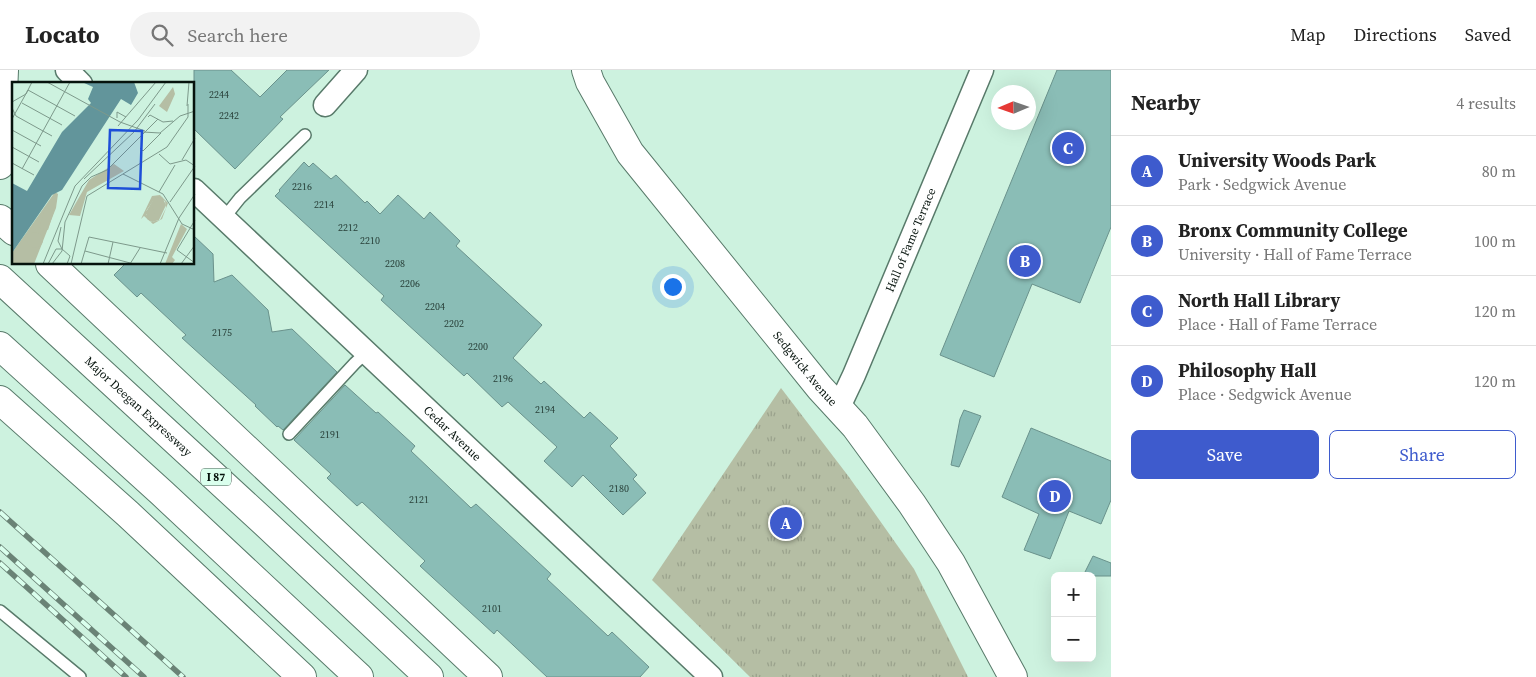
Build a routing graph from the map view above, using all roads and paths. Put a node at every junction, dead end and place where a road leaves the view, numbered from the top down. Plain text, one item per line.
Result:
1 (67, 70) edge
2 (356, 70) edge
3 (586, 70) edge
4 (982, 70) edge
5 (79, 82) edge
6 (7, 86) edge
7 (325, 105) dead end
8 (306, 135) dead end
9 (0, 166) edge
10 (195, 191) edge
11 (224, 218) junction
12 (0, 219) edge
13 (12, 228) edge
14 (51, 265) edge
15 (0, 279) edge
16 (0, 346) edge
17 (366, 353) junction
18 (0, 400) edge
19 (838, 409) junction
20 (289, 434) dead end
21 (0, 611) edge
22 (80, 677) edge
23 (302, 677) edge
24 (359, 677) edge
25 (429, 677) edge
26 (488, 677) edge
27 (711, 677) edge
28 (1013, 677) edge

1 - 5 street
2 - 7 street
3 - 19 main road, Sedgwick Avenue
4 - 19 street, Hall of Fame Terrace
6 - 9 main road
8 - 11 lane
10 - 11 street, Cedar Avenue
11 - 17 street, Cedar Avenue
12 - 13 main road
14 - 26 main road
15 - 25 main road, Major Deegan Expressway / I 87
16 - 24 main road
17 - 20 lane
17 - 27 street, Cedar Avenue
18 - 23 main road
19 - 28 main road, Sedgwick Avenue
21 - 22 lane

